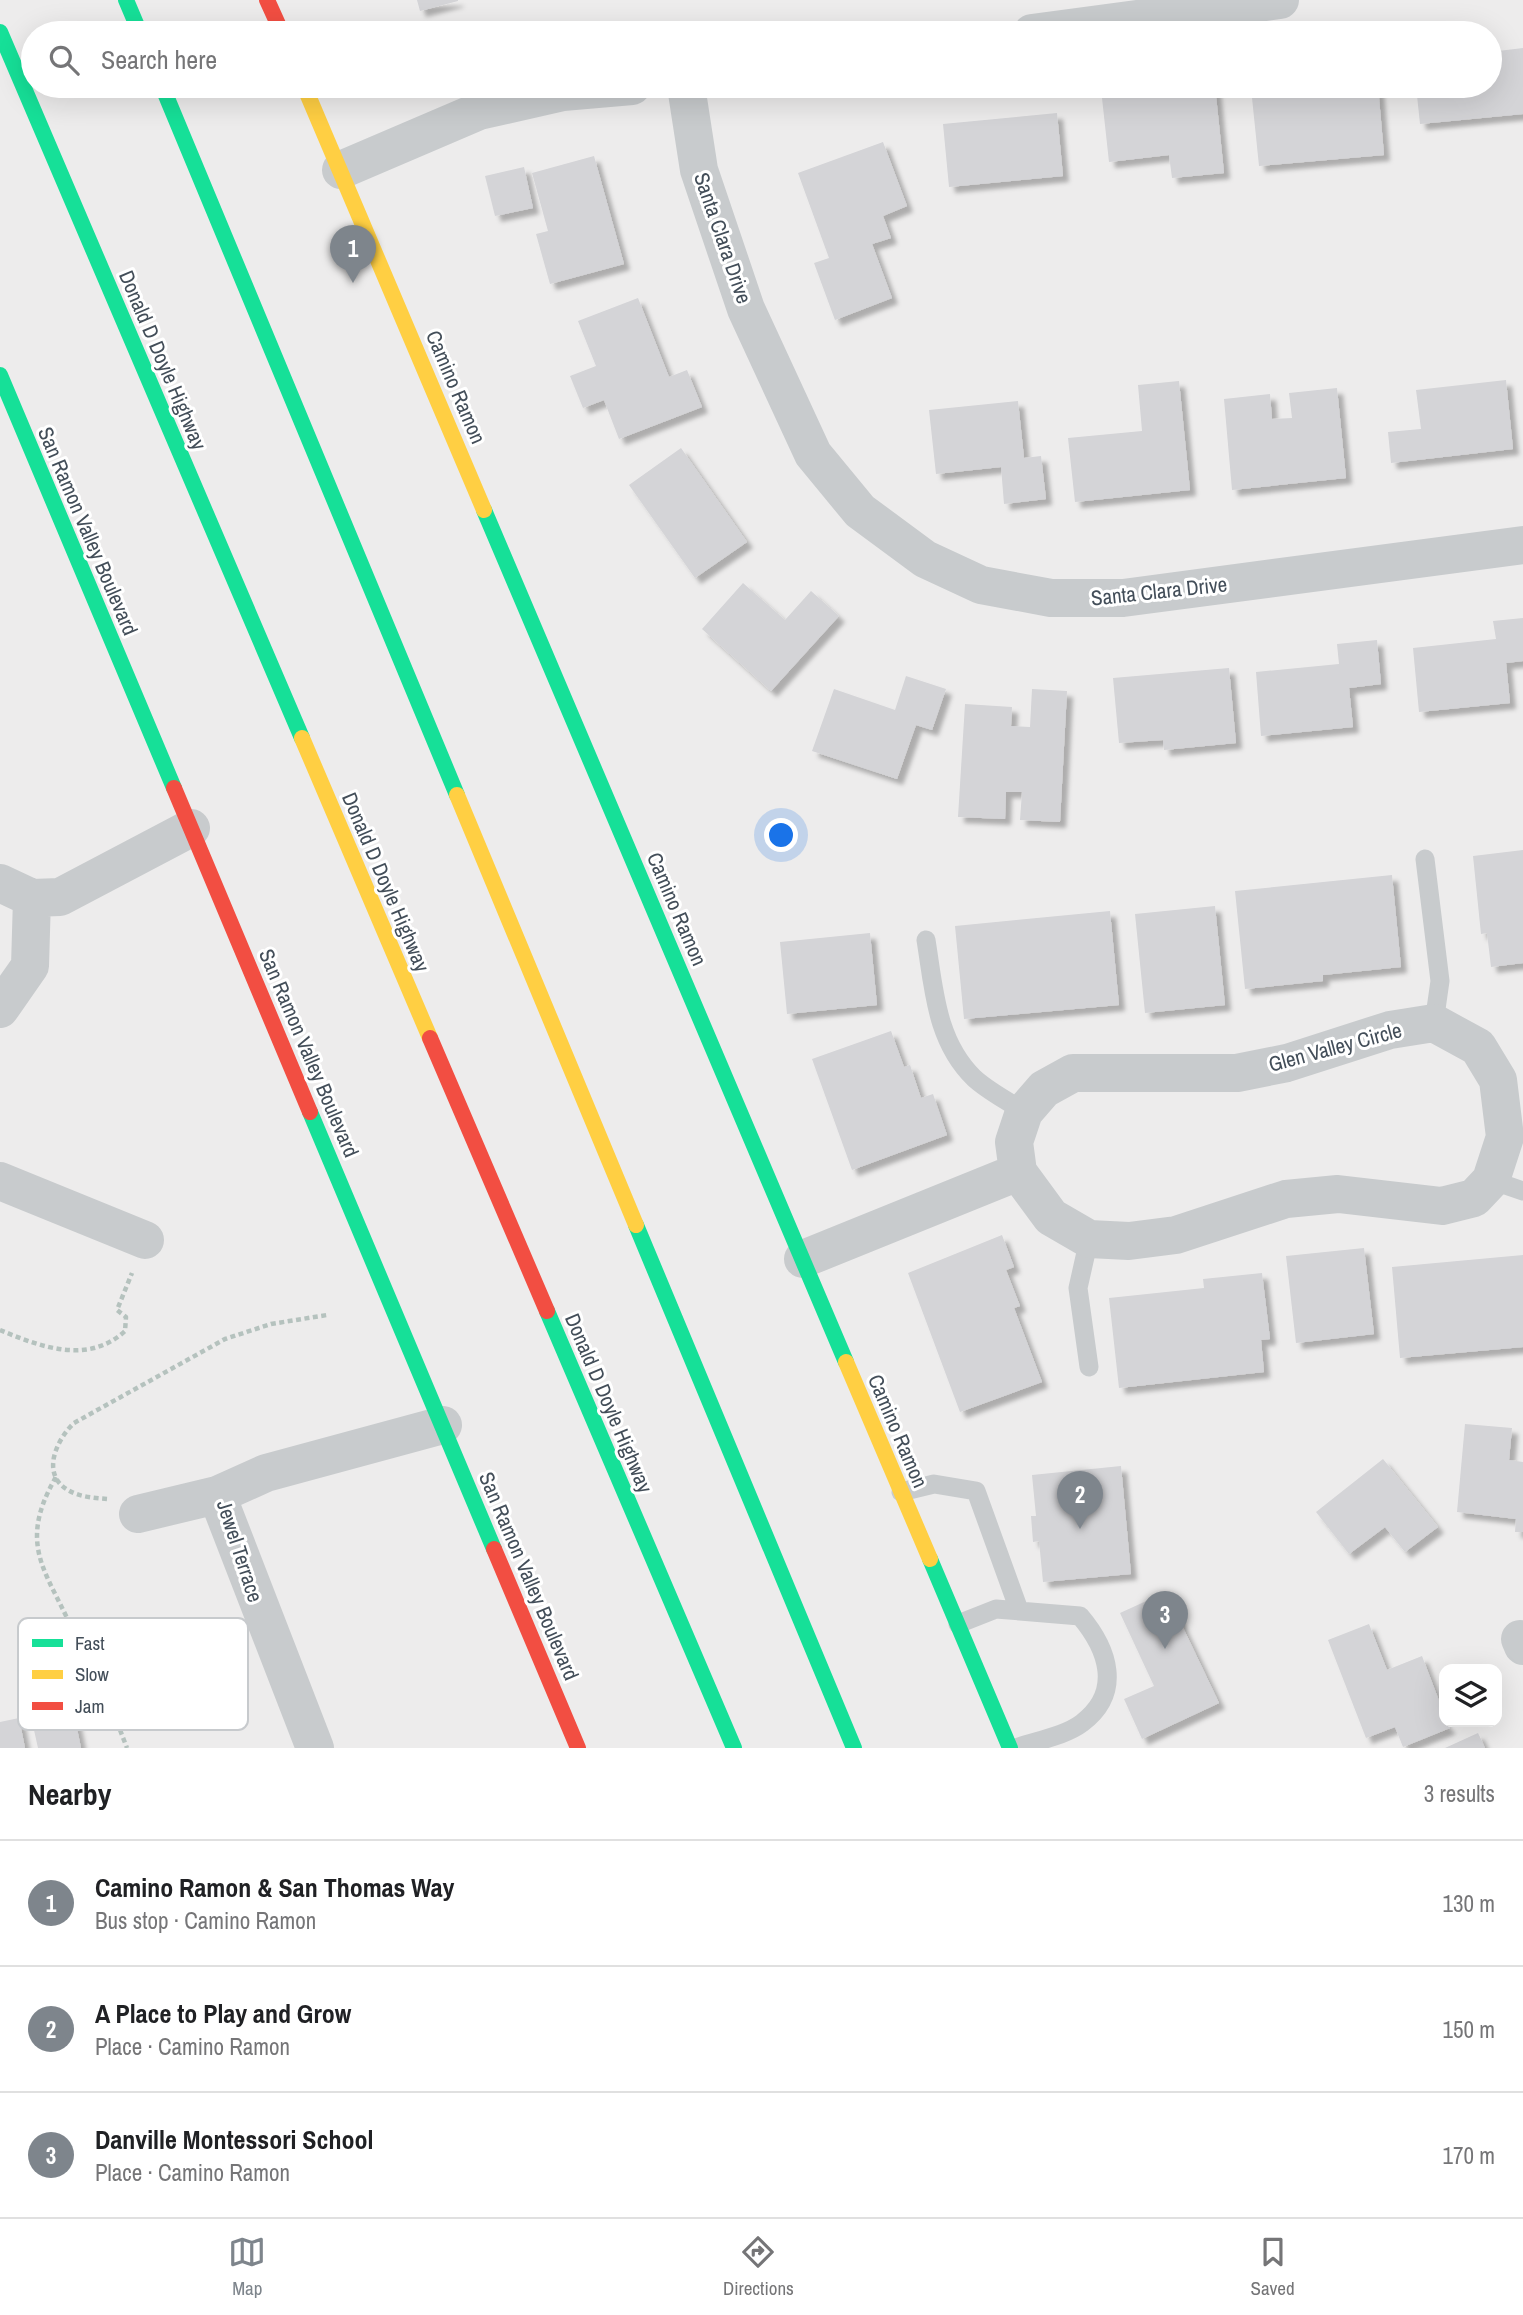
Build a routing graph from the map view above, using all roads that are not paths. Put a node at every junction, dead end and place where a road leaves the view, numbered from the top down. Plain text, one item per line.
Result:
1 (127, 0) edge
2 (267, 0) edge
3 (1280, 0) edge
4 (135, 21) edge
5 (277, 21) edge
6 (1122, 21) edge
7 (0, 32) edge
8 (21, 81) edge
9 (28, 98) edge
10 (167, 98) edge
11 (309, 98) edge
12 (537, 98) edge
13 (688, 98) edge
14 (341, 170) junction
15 (0, 375) edge
16 (1523, 545) edge
17 (191, 828) junction
18 (1425, 859) dead end
19 (16, 890) edge
20 (926, 940) dead end
21 (0, 1009) edge
22 (1434, 1023) junction
23 (1024, 1112) junction
24 (1018, 1172) junction
25 (0, 1181) edge
26 (1507, 1186) edge
27 (1088, 1239) junction
28 (145, 1240) road end
29 (803, 1259) junction
30 (1089, 1367) dead end
31 (443, 1424) junction
32 (901, 1492) junction
33 (216, 1495) junction
34 (138, 1514) road end
35 (1019, 1609) junction
36 (958, 1624) junction
37 (315, 1748) edge
38 (578, 1748) edge
39 (733, 1748) edge
40 (854, 1748) edge
41 (1010, 1748) edge
42 (1016, 1748) edge

1 - 4 main road
2 - 5 main road
3 - 6 street
7 - 8 main road, Donald D Doyle Highway
9 - 39 main road, Donald D Doyle Highway
10 - 40 main road
11 - 14 main road, Camino Ramon
12 - 14 street
13 - 16 street, Santa Clara Drive
14 - 29 main road, Camino Ramon
15 - 17 main road, San Ramon Valley Boulevard
17 - 19 street
17 - 31 main road, San Ramon Valley Boulevard
18 - 22 lane
19 - 21 street
20 - 23 lane
22 - 23 street, Glen Valley Circle
22 - 26 street
23 - 24 street, Glen Valley Circle
24 - 27 street
24 - 29 street
25 - 28 street
26 - 27 street
27 - 30 lane
29 - 32 main road, Camino Ramon
31 - 33 street, Jewel Terrace
31 - 38 main road, San Ramon Valley Boulevard
32 - 35 lane
32 - 36 main road, Camino Ramon
33 - 34 street
33 - 37 street, Jewel Terrace
35 - 36 lane
35 - 42 lane
36 - 41 main road, Camino Ramon

